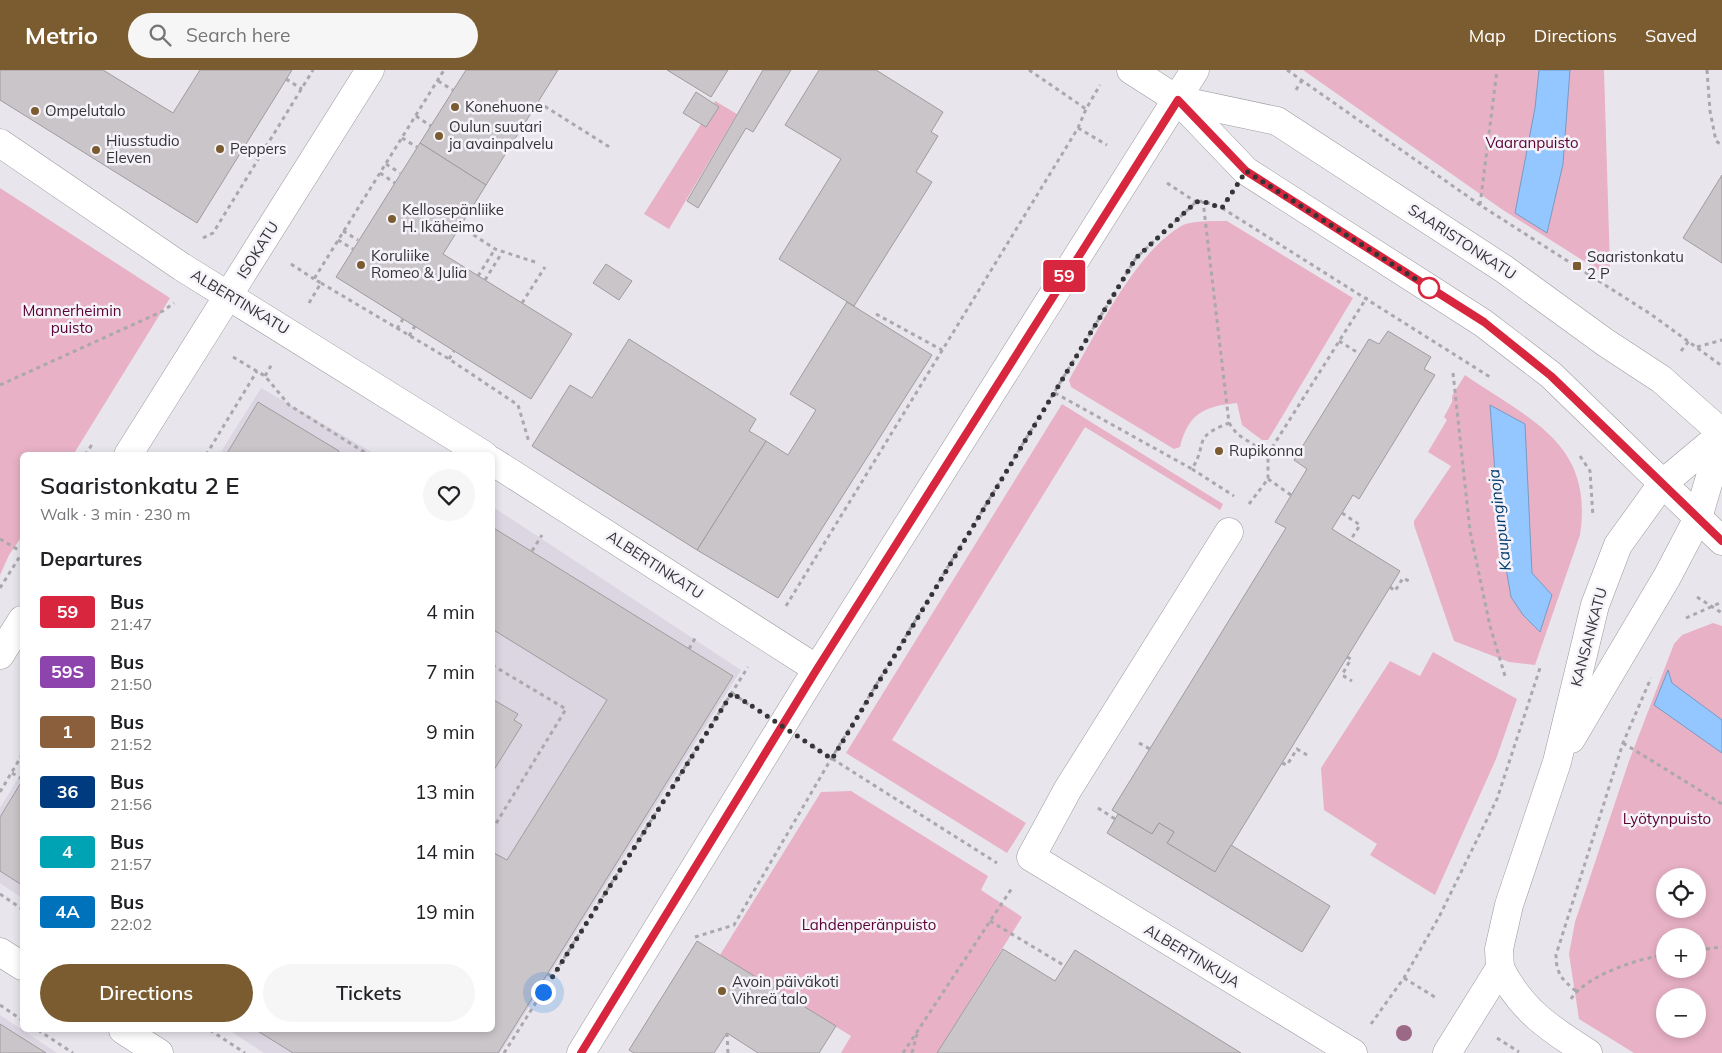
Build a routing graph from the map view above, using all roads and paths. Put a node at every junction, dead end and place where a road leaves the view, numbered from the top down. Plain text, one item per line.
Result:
1 (314, 70) edge
2 (370, 70) edge
3 (444, 70) edge
4 (1029, 70) edge
5 (1132, 70) edge
6 (1195, 70) edge
7 (1287, 70) edge
8 (1497, 70) edge
9 (1707, 70) edge
10 (1105, 77) dead end
11 (286, 79) dead end
12 (1302, 80) junction
13 (438, 81) junction
14 (302, 89) junction
15 (453, 90) dead end
16 (1178, 100) junction
17 (538, 102) dead end
18 (1086, 109) junction
19 (416, 116) junction
20 (1277, 121) junction
21 (431, 126) dead end
22 (402, 138) junction
23 (0, 143) edge
24 (1722, 145) edge
25 (417, 147) dead end
26 (611, 148) dead end
27 (242, 150) dead end
28 (258, 160) junction
29 (386, 164) junction
30 (1246, 171) junction
31 (380, 173) junction
32 (400, 173) dead end
33 (395, 183) dead end
34 (1202, 201) junction
35 (1480, 205) junction
36 (1222, 208) junction
37 (460, 226) dead end
38 (343, 231) junction
39 (199, 240) dead end
40 (338, 240) junction
41 (358, 240) dead end
42 (353, 249) dead end
43 (496, 249) junction
44 (503, 252) junction
45 (538, 263) dead end
46 (545, 268) dead end
47 (478, 276) dead end
48 (485, 280) dead end
49 (321, 284) junction
50 (229, 296) junction
51 (1367, 297) junction
52 (176, 302) dead end
53 (522, 303) dead end
54 (876, 314) dead end
55 (403, 319) dead end
56 (415, 326) dead end
57 (397, 329) junction
58 (290, 332) junction
59 (409, 336) junction
60 (203, 338) junction
61 (1722, 340) edge
62 (1339, 341) junction
63 (1697, 347) junction
64 (942, 350) junction
65 (454, 351) dead end
66 (1360, 354) dead end
67 (449, 360) junction
68 (1722, 366) edge
69 (257, 371) junction
70 (1452, 373) dead end
71 (265, 376) junction
72 (1495, 380) dead end
73 (0, 385) edge
74 (1056, 393) junction
75 (1229, 423) junction
76 (1722, 434) edge
77 (530, 446) dead end
78 (1574, 448) dead end
79 (130, 452) edge
80 (208, 452) edge
81 (360, 452) edge
82 (479, 452) edge
83 (1268, 454) junction
84 (495, 462) edge
85 (1192, 469) junction
86 (1268, 479) junction
87 (1662, 484) junction
88 (1291, 495) dead end
89 (1342, 514) dead end
90 (1593, 518) dead end
91 (1698, 518) junction
92 (1229, 532) dead end
93 (543, 534) dead end
94 (0, 539) edge
95 (1350, 541) dead end
96 (1722, 541) edge
97 (532, 551) dead end
98 (20, 552) edge
99 (20, 556) edge
100 (1411, 582) dead end
101 (1390, 587) dead end
102 (0, 588) edge
103 (1722, 602) edge
104 (785, 608) dead end
105 (1684, 620) dead end
106 (20, 623) edge
107 (697, 635) dead end
108 (767, 638) junction
109 (689, 649) dead end
110 (0, 655) edge
111 (1347, 657) dead end
112 (1542, 664) dead end
113 (495, 667) edge
114 (817, 669) junction
115 (1654, 673) dead end
116 (1505, 676) dead end
117 (1352, 681) dead end
118 (732, 693) junction
119 (782, 727) junction
120 (1623, 743) junction
121 (1307, 754) dead end
122 (20, 759) edge
123 (832, 759) junction
124 (1557, 762) junction
125 (1282, 763) dead end
126 (12, 773) junction
127 (20, 778) edge
128 (0, 792) edge
129 (1722, 804) edge
130 (495, 825) edge
131 (1025, 867) junction
132 (0, 894) edge
133 (20, 908) edge
134 (990, 921) junction
135 (695, 937) dead end
136 (1722, 947) edge
137 (1706, 949) edge
138 (0, 952) edge
139 (1656, 958) edge
140 (20, 965) edge
141 (1065, 966) dead end
142 (1500, 968) junction
143 (548, 974) dead end
144 (552, 977) junction
145 (538, 989) dead end
146 (543, 992) junction
147 (0, 1005) edge
148 (20, 1019) edge
149 (918, 1030) junction
150 (41, 1032) edge
151 (126, 1032) edge
152 (213, 1032) edge
153 (726, 1033) dead end
154 (1353, 1052) edge
155 (73, 1053) edge
156 (159, 1053) edge
157 (245, 1053) edge
158 (504, 1053) edge
159 (581, 1053) edge
160 (728, 1053) edge
161 (903, 1053) edge
162 (912, 1053) edge
163 (1447, 1053) edge
164 (1588, 1053) edge

1 - 14 path
2 - 50 main road, ISOKATU
3 - 13 path
4 - 18 path
5 - 16 main road, SAARISTONKATU
6 - 16 main road
7 - 12 path
8 - 35 path
9 - 24 path
10 - 18 path
11 - 14 path
12 - 20 path
12 - 35 path
13 - 15 path
13 - 19 path
14 - 28 path
16 - 20 main road, SAARISTONKATU
16 - 30 main road, SAARISTONKATU
16 - 114 main road
17 - 26 path
18 - 64 path
19 - 21 path
19 - 22 path
20 - 76 main road, SAARISTONKATU
22 - 25 path
22 - 29 path
23 - 50 main road, ALBERTINKATU
27 - 28 path
28 - 39 path
29 - 31 path
29 - 32 path
30 - 36 path
30 - 87 main road, SAARISTONKATU
31 - 33 path
31 - 38 path
34 - 36 path
34 - 74 path
34 - 75 path
35 - 63 path
36 - 51 path
37 - 43 path
38 - 40 path
38 - 41 path
40 - 42 path
40 - 49 path
43 - 44 path
43 - 47 path
44 - 45 path
44 - 48 path
46 - 53 path
49 - 57 path
49 - 58 path
50 - 58 main road, ALBERTINKATU
50 - 60 main road, ISOKATU
51 - 62 path
51 - 72 path
52 - 73 path
54 - 64 path
55 - 57 path
56 - 59 path
57 - 59 path
58 - 71 path
58 - 82 main road, ALBERTINKATU
59 - 67 path
60 - 69 path
60 - 79 main road, ISOKATU
61 - 63 path
62 - 66 path
62 - 83 path
63 - 68 path
64 - 104 path
65 - 67 path
67 - 77 path
69 - 71 path
69 - 80 path
70 - 116 path
71 - 81 path
74 - 85 path
74 - 123 path
75 - 83 path
75 - 85 path
76 - 87 main road, KANSANKATU
76 - 91 main road, KANSANKATU
78 - 90 path
83 - 86 path
84 - 108 main road, ALBERTINKATU
85 - 86 path
86 - 88 path
87 - 91 main road, SAARISTONKATU
87 - 124 main road, KANSANKATU
89 - 95 path
91 - 96 main road, SAARISTONKATU
91 - 124 main road, KANSANKATU
92 - 131 main road
93 - 97 path
94 - 98 path
99 - 102 path
100 - 101 path
103 - 105 path
106 - 110 main road
107 - 109 path
108 - 114 main road, ALBERTINKATU
108 - 118 path
111 - 117 path
112 - 154 path
113 - 130 path
114 - 119 main road
115 - 120 path
118 - 119 path
118 - 144 path
119 - 123 path
119 - 159 main road
120 - 129 path
120 - 139 path
121 - 125 path
122 - 126 path
123 - 131 path
123 - 135 path
124 - 142 main road, KANSANKATU
126 - 127 path
126 - 128 path
131 - 134 path
131 - 154 main road, ALBERTINKUJA
132 - 133 path
134 - 141 path
134 - 149 path
136 - 137 path
138 - 140 main road
142 - 163 main road
142 - 164 main road
143 - 144 path
144 - 146 path
145 - 146 path
146 - 158 path
147 - 148 path
149 - 161 path
149 - 162 path
150 - 155 path
151 - 156 main road
152 - 157 path
153 - 160 path

